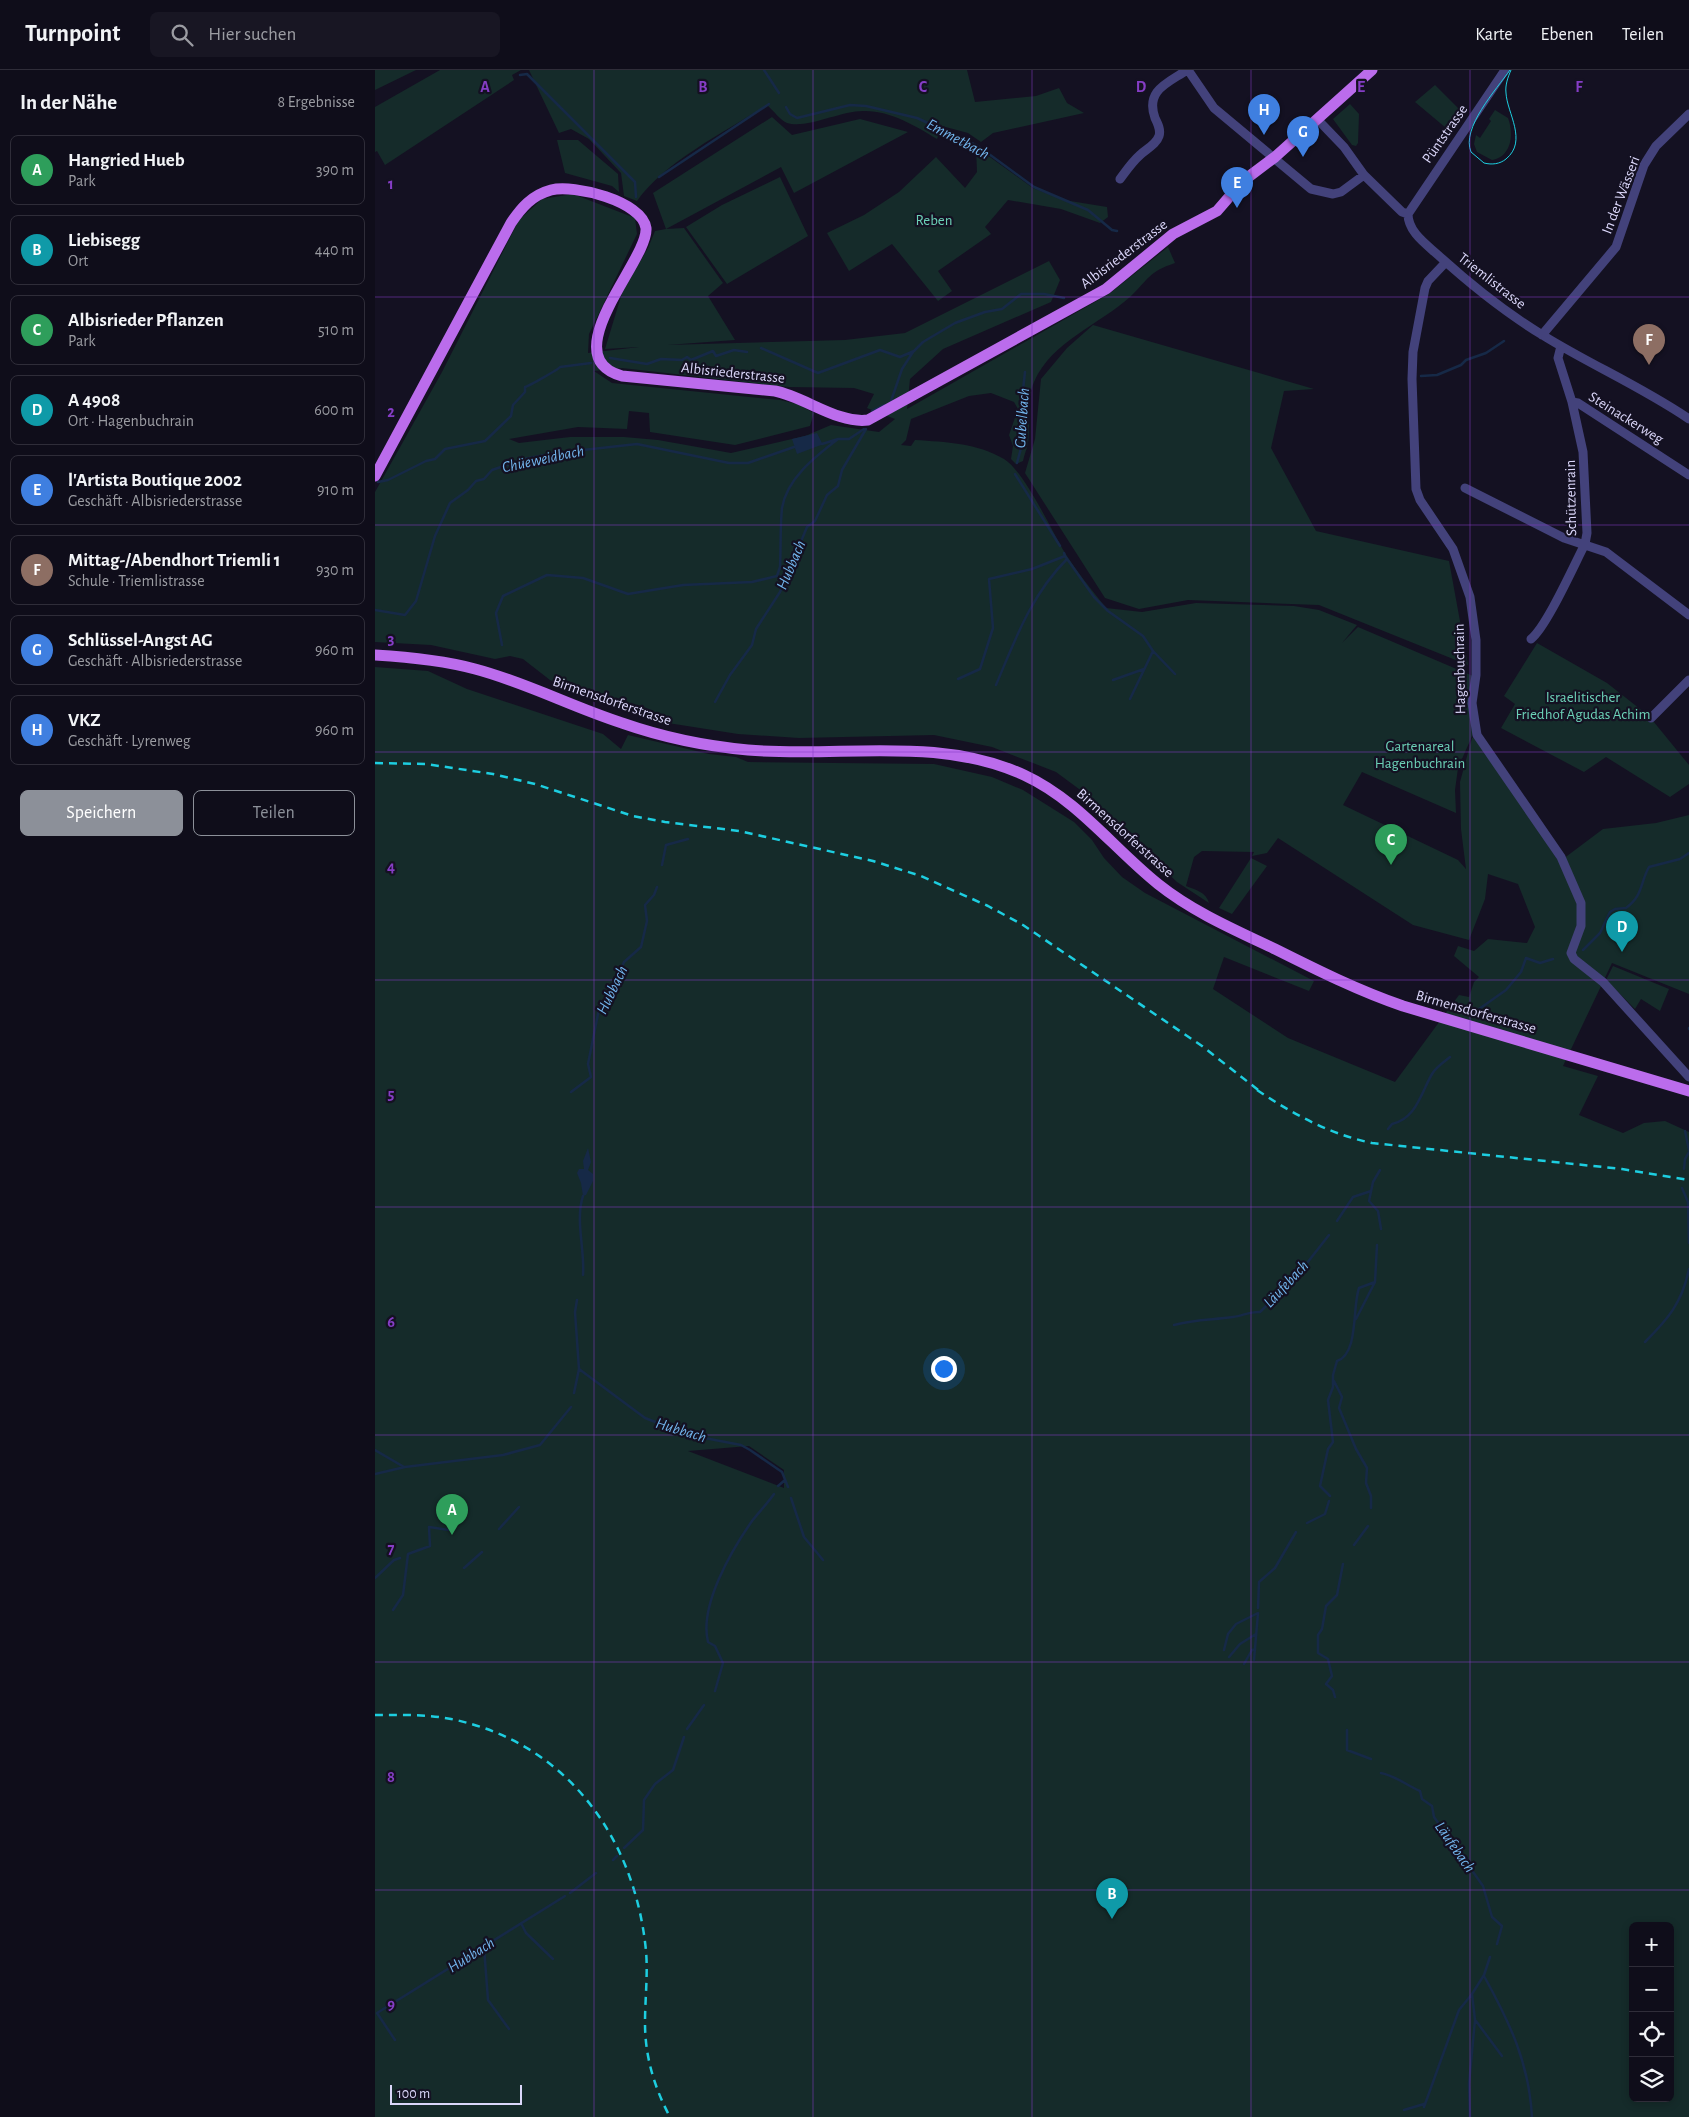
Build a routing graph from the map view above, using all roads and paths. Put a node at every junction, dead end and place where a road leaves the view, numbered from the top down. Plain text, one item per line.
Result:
1 (1188, 70) edge
2 (1372, 70) edge
3 (1505, 70) edge
4 (1689, 114) edge
5 (1318, 120) junction
6 (1275, 157) junction
7 (1364, 175) junction
8 (1120, 179) dead end
9 (1408, 214) junction
10 (1446, 262) junction
11 (1542, 335) junction
12 (1561, 346) junction
13 (1572, 402) junction
14 (1689, 419) edge
15 (1689, 475) edge
16 (375, 476) edge
17 (1465, 488) dead end
18 (1585, 544) junction
19 (1689, 615) edge
20 (1531, 639) dead end
21 (375, 655) edge
22 (1689, 680) edge
23 (1651, 718) dead end
24 (1689, 1077) edge
25 (1689, 1091) edge

1 - 6 street
1 - 8 street
2 - 5 main road, Albisriederstrasse
3 - 9 street, Püntstrasse
4 - 11 street, In der Wässeri
5 - 6 main road, Albisriederstrasse
5 - 7 street, Triemlistrasse
6 - 7 street
6 - 16 main road, Albisriederstrasse
7 - 9 street, Triemlistrasse
9 - 10 street, Triemlistrasse
10 - 11 street, Triemlistrasse
10 - 24 street, Hagenbuchrain
11 - 12 street, Triemlistrasse
12 - 13 street, Schützenrain
12 - 14 street, Triemlistrasse
13 - 15 street, Steinackerweg
13 - 18 street, Schützenrain
17 - 18 street
18 - 19 street
18 - 20 street, Schützenrain
21 - 25 main road, Birmensdorferstrasse
22 - 23 street

